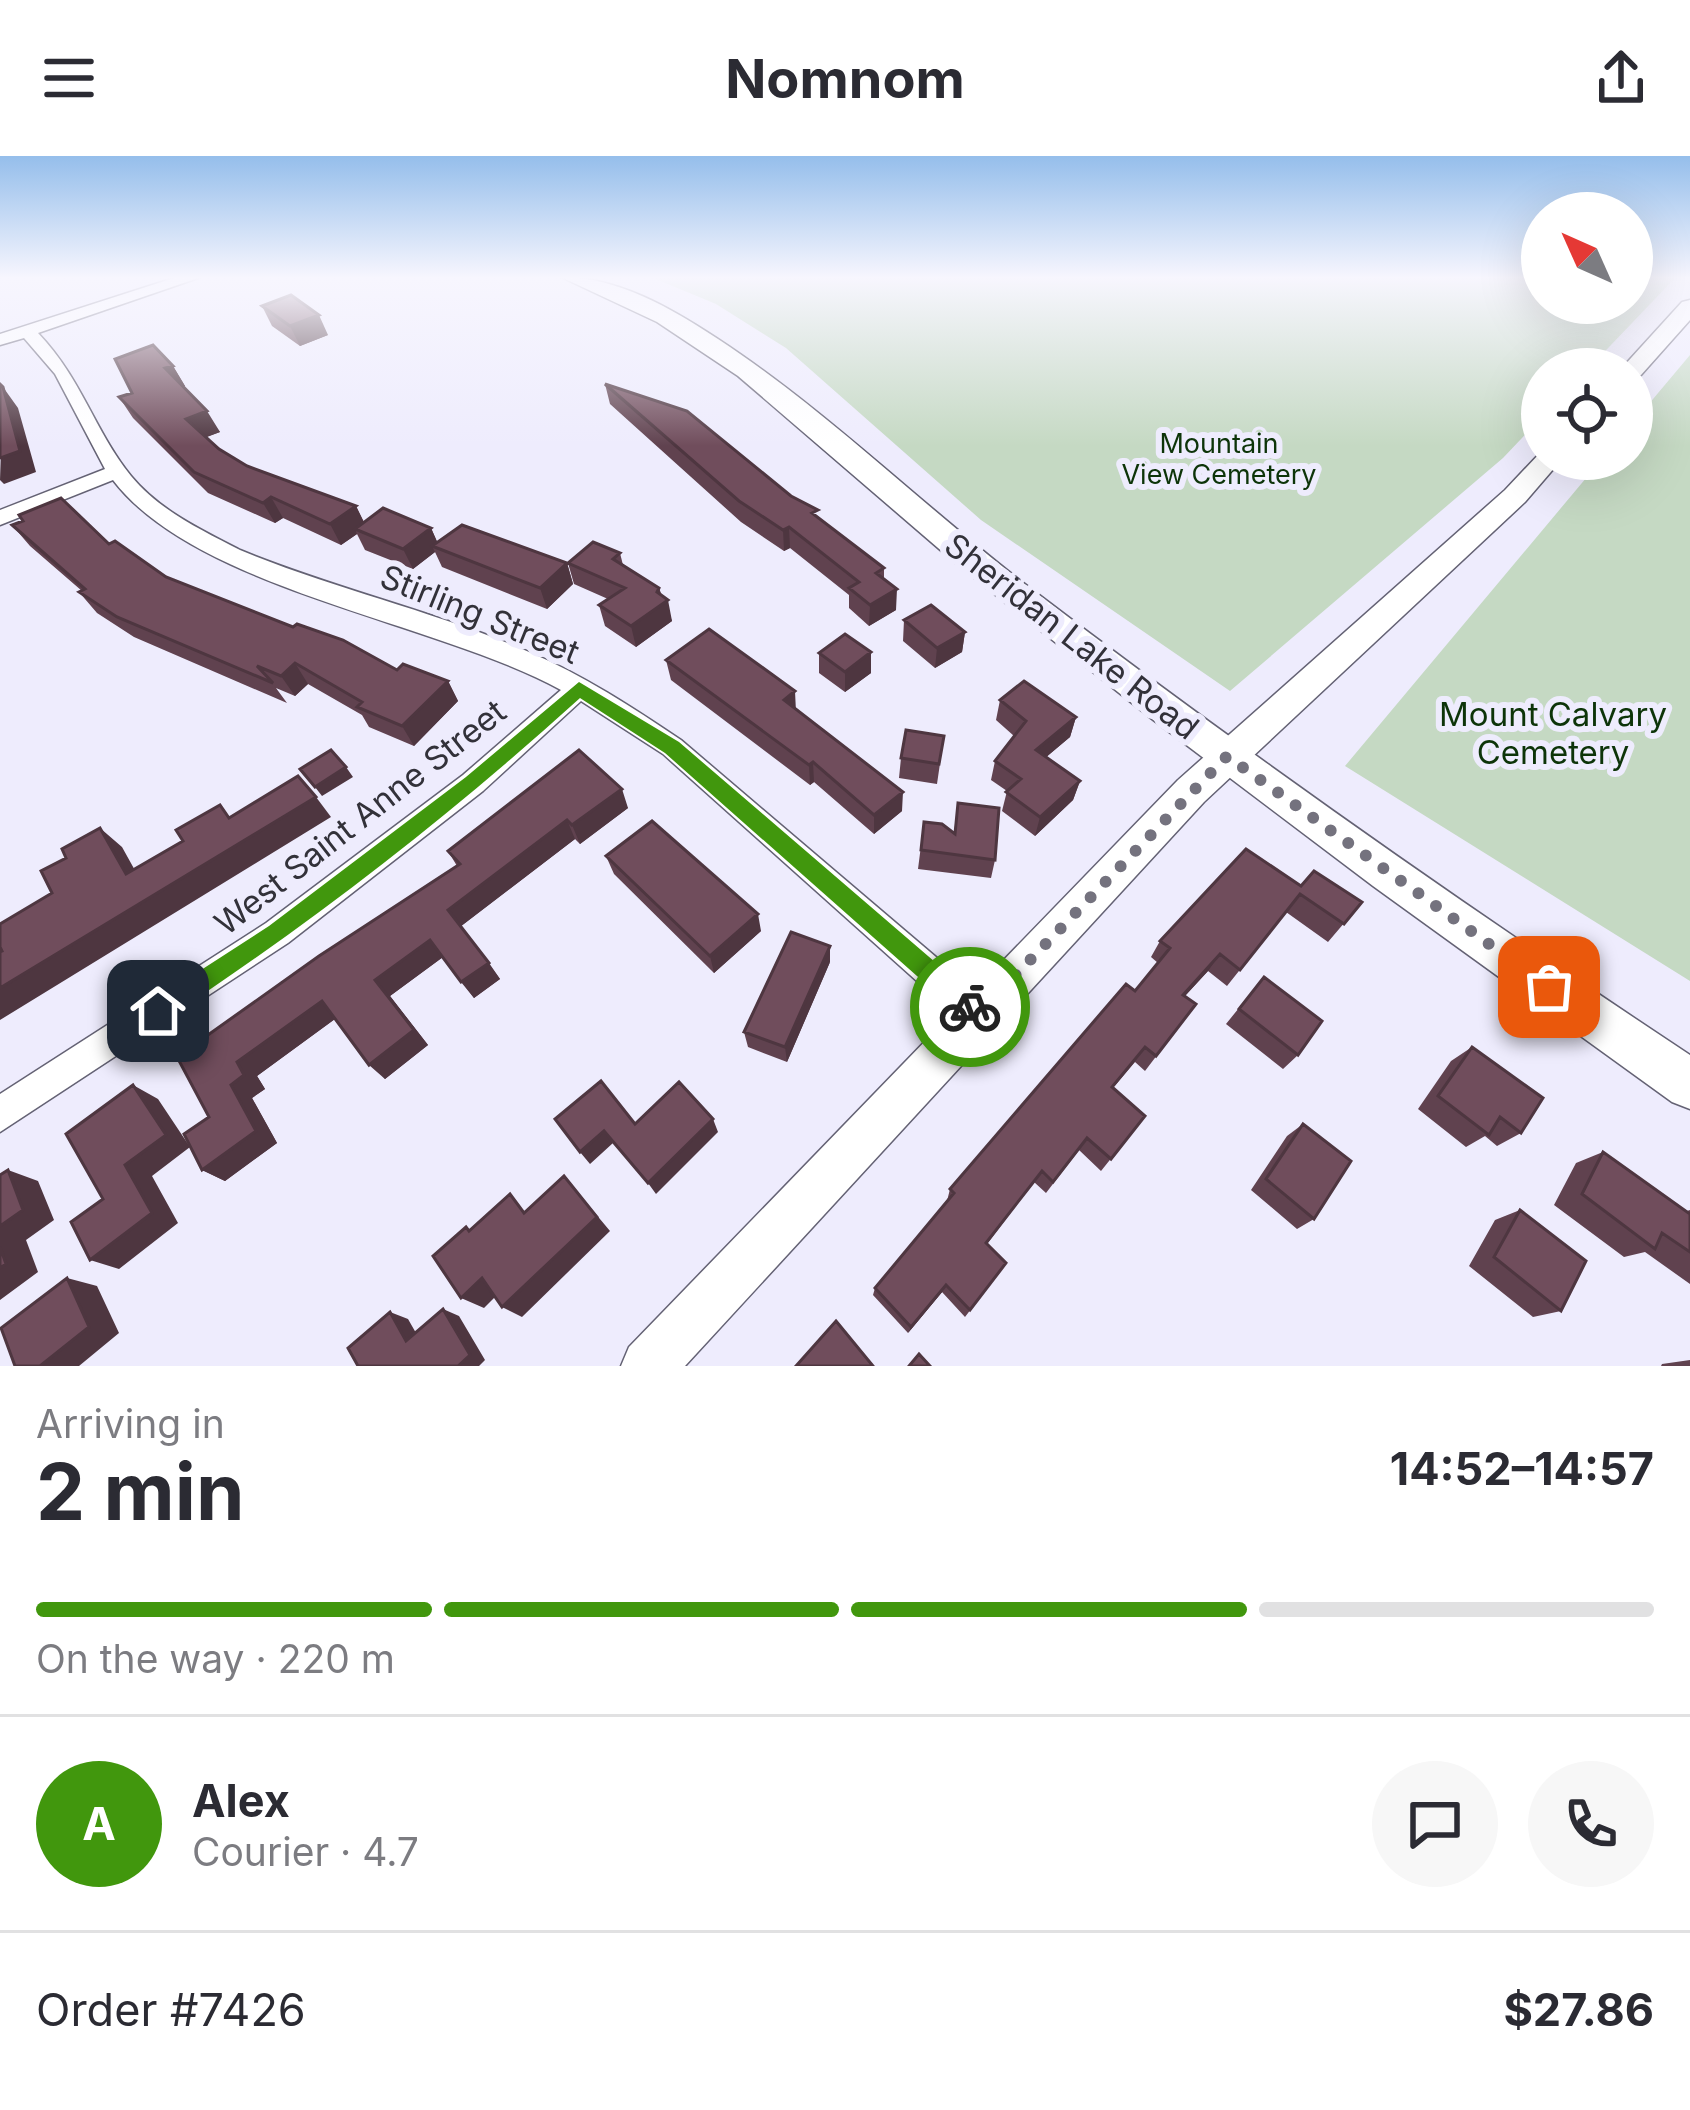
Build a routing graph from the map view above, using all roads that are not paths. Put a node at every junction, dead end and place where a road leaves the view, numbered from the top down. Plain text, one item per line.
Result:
1 (29, 333) edge
2 (697, 333) edge
3 (115, 472) junction
4 (1528, 480) edge
5 (0, 518) edge
6 (579, 688) junction
7 (1227, 756) junction
8 (978, 1014) junction
9 (1690, 1084) edge
10 (0, 1114) edge
11 (649, 1366) edge

1 - 3 street, Stirling Street
2 - 7 main road, Sheridan Lake Road
3 - 5 street
3 - 6 street, Stirling Street
4 - 7 street
6 - 8 street, Stirling Street
6 - 10 street, West Saint Anne Street
7 - 8 street
7 - 9 main road, Sheridan Lake Road
8 - 11 street

